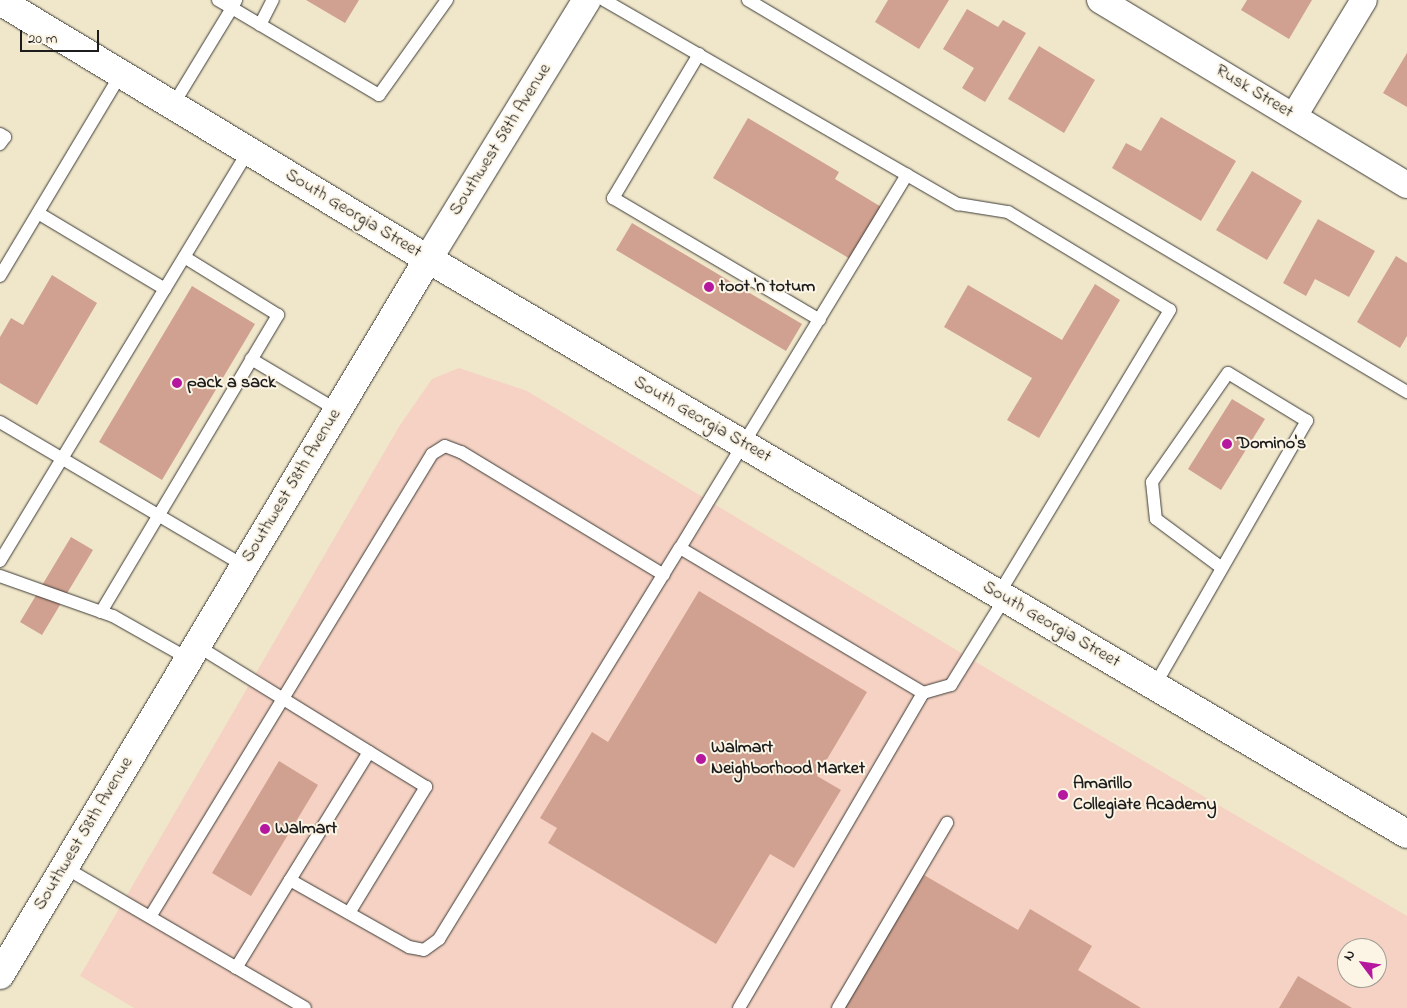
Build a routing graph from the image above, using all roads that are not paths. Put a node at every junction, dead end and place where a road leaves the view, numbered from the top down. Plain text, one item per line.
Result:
1 (218, 0) edge
2 (273, 0) edge
3 (447, 0) edge
4 (587, 0) edge
5 (604, 0) edge
6 (748, 0) edge
7 (1100, 0) edge
8 (1364, 0) edge
9 (0, 1) edge
10 (234, 4) edge
11 (260, 25) junction
12 (698, 54) junction
13 (121, 74) junction
14 (173, 105) junction
15 (1294, 116) junction
16 (0, 134) edge
17 (0, 144) edge
18 (248, 150) junction
19 (907, 174) junction
20 (1407, 186) edge
21 (38, 213) junction
22 (184, 257) junction
23 (428, 259) junction
24 (0, 276) edge
25 (164, 289) junction
26 (820, 320) junction
27 (251, 359) junction
28 (1407, 392) edge
29 (337, 410) junction
30 (0, 422) edge
31 (744, 444) junction
32 (62, 459) junction
33 (158, 515) junction
34 (680, 548) junction
35 (0, 561) edge
36 (244, 566) junction
37 (1222, 568) junction
38 (664, 575) junction
39 (0, 576) edge
40 (1002, 596) junction
41 (101, 612) junction
42 (193, 652) junction
43 (1155, 685) junction
44 (923, 693) junction
45 (283, 699) junction
46 (369, 752) junction
47 (947, 823) dead end
48 (1407, 834) edge
49 (64, 867) junction
50 (290, 880) junction
51 (349, 913) junction
52 (150, 917) junction
53 (236, 968) junction
54 (0, 975) edge
55 (305, 1008) edge
56 (739, 1008) edge
57 (838, 1008) edge

1 - 10 lane
2 - 11 lane
3 - 11 lane
4 - 23 main road, Southwest 58th Avenue
5 - 12 lane
6 - 28 lane
7 - 15 street, Rusk Street
8 - 15 street
9 - 13 main road, South Georgia Street
10 - 11 lane
10 - 14 lane
12 - 19 lane
12 - 26 lane
13 - 14 main road, South Georgia Street
13 - 21 lane
14 - 18 main road, South Georgia Street
15 - 20 street, Rusk Street
16 - 17 lane
18 - 22 lane
18 - 23 main road, South Georgia Street
19 - 26 lane
19 - 40 lane
21 - 24 lane
21 - 25 lane
22 - 25 lane
22 - 27 lane
23 - 29 main road, Southwest 58th Avenue
23 - 31 main road, South Georgia Street
25 - 32 lane
26 - 31 lane
27 - 29 lane
27 - 33 lane
29 - 36 main road, Southwest 58th Avenue
30 - 32 lane
31 - 34 lane
31 - 40 main road, South Georgia Street
32 - 33 lane
32 - 35 lane
33 - 36 lane
33 - 41 lane
34 - 38 lane
34 - 44 lane
36 - 42 main road, Southwest 58th Avenue
37 - 37 lane
37 - 43 lane
38 - 45 lane
38 - 51 lane
39 - 41 lane
40 - 43 main road, South Georgia Street
40 - 44 lane
41 - 42 lane
42 - 45 lane
42 - 49 main road, Southwest 58th Avenue
43 - 48 main road, South Georgia Street
44 - 56 lane
45 - 46 lane
45 - 52 lane
46 - 50 lane
46 - 51 lane
47 - 57 lane
49 - 52 lane
49 - 54 main road, Southwest 58th Avenue
50 - 51 lane
50 - 53 lane
52 - 53 lane
53 - 55 lane

